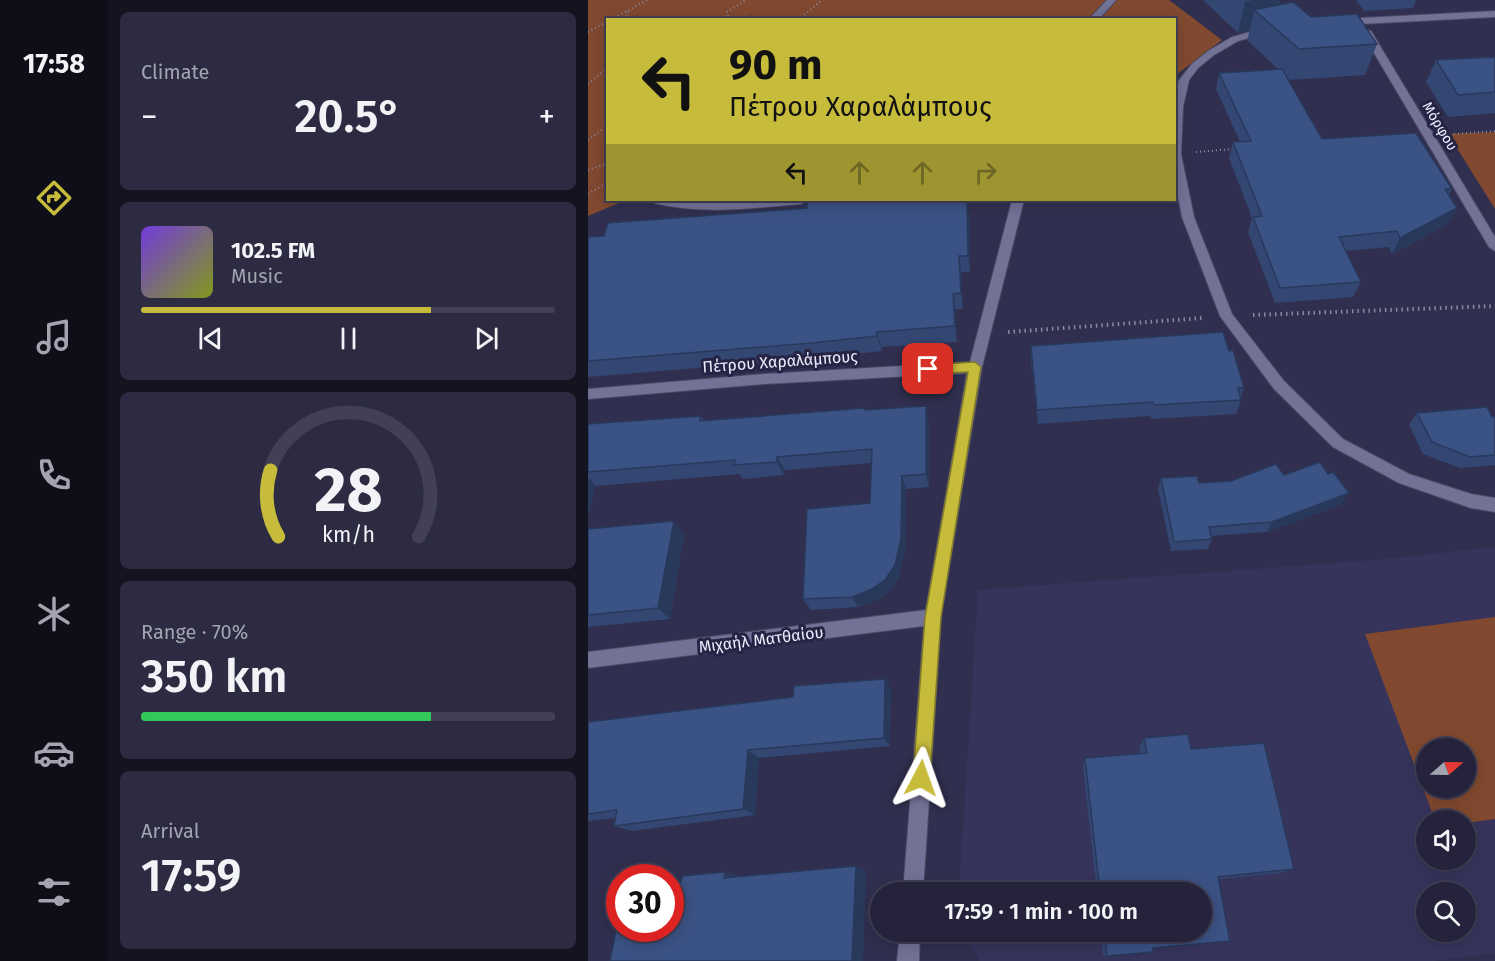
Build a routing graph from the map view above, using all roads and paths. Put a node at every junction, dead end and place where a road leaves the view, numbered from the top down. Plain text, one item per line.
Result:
1 (647, 0) edge
2 (746, 0) edge
3 (822, 0) edge
4 (1112, 0) edge
5 (629, 9) junction
6 (1495, 14) edge
7 (613, 18) edge
8 (626, 18) edge
9 (728, 18) edge
10 (800, 18) edge
11 (1094, 18) edge
12 (1359, 21) junction
13 (606, 22) edge
14 (1330, 22) edge
15 (1282, 27) edge
16 (588, 32) edge
17 (606, 69) edge
18 (588, 84) edge
19 (606, 127) edge
20 (1495, 131) edge
21 (1429, 135) junction
22 (589, 141) edge
23 (1234, 149) edge
24 (1176, 154) junction
25 (606, 164) edge
26 (588, 170) edge
27 (606, 183) edge
28 (588, 194) edge
29 (664, 201) edge
30 (784, 201) edge
31 (1018, 201) edge
32 (1495, 247) edge
33 (975, 367) junction
34 (588, 394) edge
35 (1495, 505) edge
36 (933, 617) junction
37 (588, 660) edge
38 (914, 882) edge
39 (909, 942) edge
40 (908, 961) edge

1 - 5 path
2 - 9 path
3 - 10 path
4 - 11 street
5 - 7 path
5 - 8 path
6 - 12 street
12 - 14 street
12 - 21 street, Μόρφου
13 - 16 path
15 - 24 street
17 - 18 path
19 - 22 path
20 - 21 path
21 - 32 street, Μόρφου
23 - 24 path
24 - 35 street
25 - 26 path
27 - 28 path
29 - 30 street
31 - 33 street
33 - 34 street, Πέτρου Χαραλάμπους
33 - 36 street
36 - 37 street, Μιχαήλ Ματθαίου
36 - 38 street
39 - 40 street

